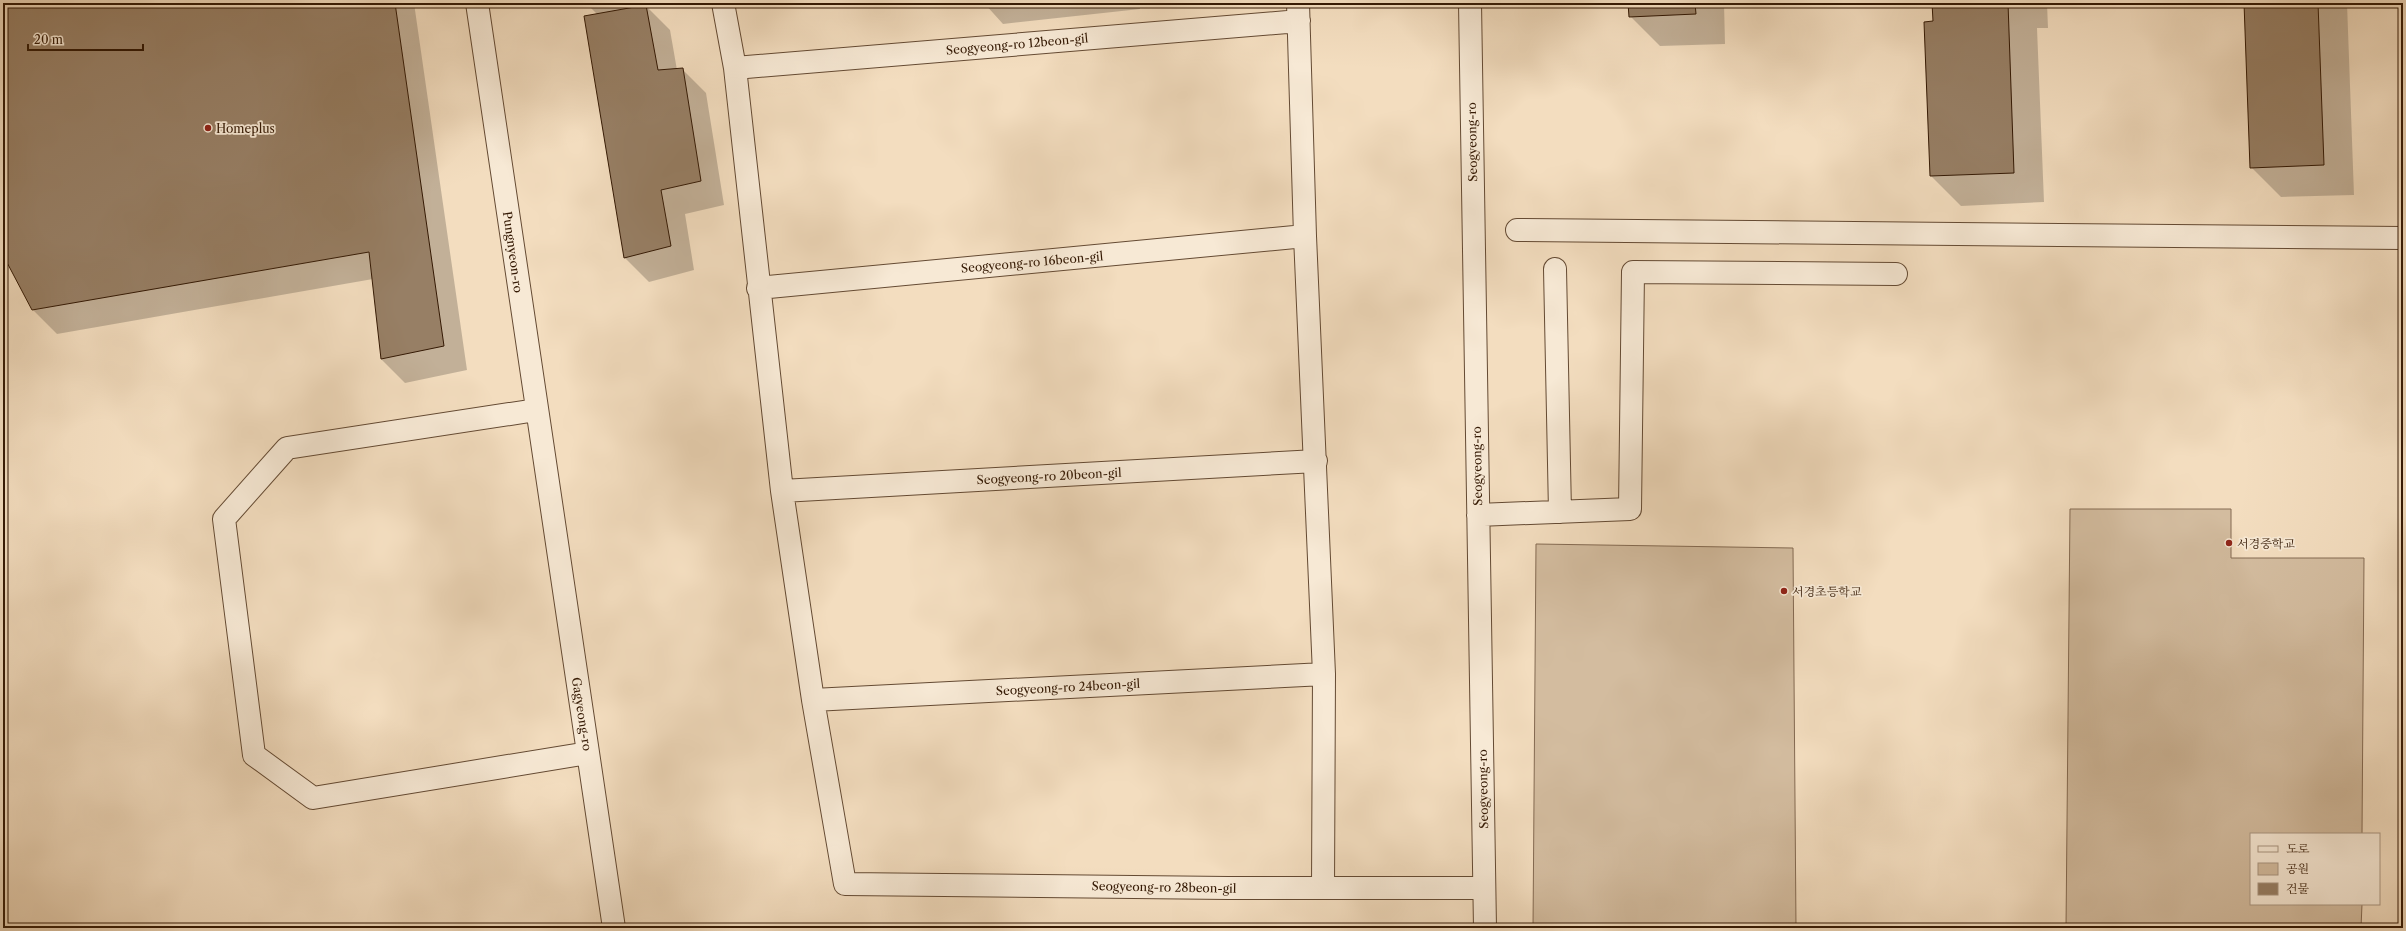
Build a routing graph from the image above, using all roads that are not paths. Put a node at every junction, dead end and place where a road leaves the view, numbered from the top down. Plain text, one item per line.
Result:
1 (477, 3) edge
2 (723, 3) edge
3 (1470, 3) edge
4 (1298, 12) edge
5 (735, 68) junction
6 (1517, 230) dead end
7 (1305, 236) junction
8 (2403, 238) edge
9 (1556, 269) dead end
10 (1896, 274) dead end
11 (758, 288) junction
12 (536, 410) junction
13 (1316, 461) junction
14 (782, 491) junction
15 (550, 501) joint
16 (1560, 512) junction
17 (1478, 515) junction
18 (1324, 674) junction
19 (813, 700) junction
20 (588, 753) junction
21 (1323, 888) junction
22 (1484, 888) junction
23 (614, 928) edge
24 (1485, 928) edge

1 - 12 street, Pungnyeon-ro
2 - 5 street
3 - 17 street, Seogyeong-ro
4 - 5 street, Seogyeong-ro 12beon-gil
4 - 7 street
5 - 11 street
6 - 8 street
7 - 11 street, Seogyeong-ro 16beon-gil
7 - 13 street
9 - 16 street
10 - 16 street
11 - 14 street
12 - 15 street, Pungnyeon-ro
12 - 20 street
13 - 14 street, Seogyeong-ro 20beon-gil
13 - 18 street
14 - 19 street
15 - 20 street, Gagyeong-ro
16 - 17 street
17 - 22 street, Seogyeong-ro
18 - 19 street, Seogyeong-ro 24beon-gil
18 - 21 street
19 - 21 street, Seogyeong-ro 28beon-gil
20 - 23 street, Gagyeong-ro
21 - 22 street, Seogyeong-ro 28beon-gil
22 - 24 street, Seogyeong-ro

